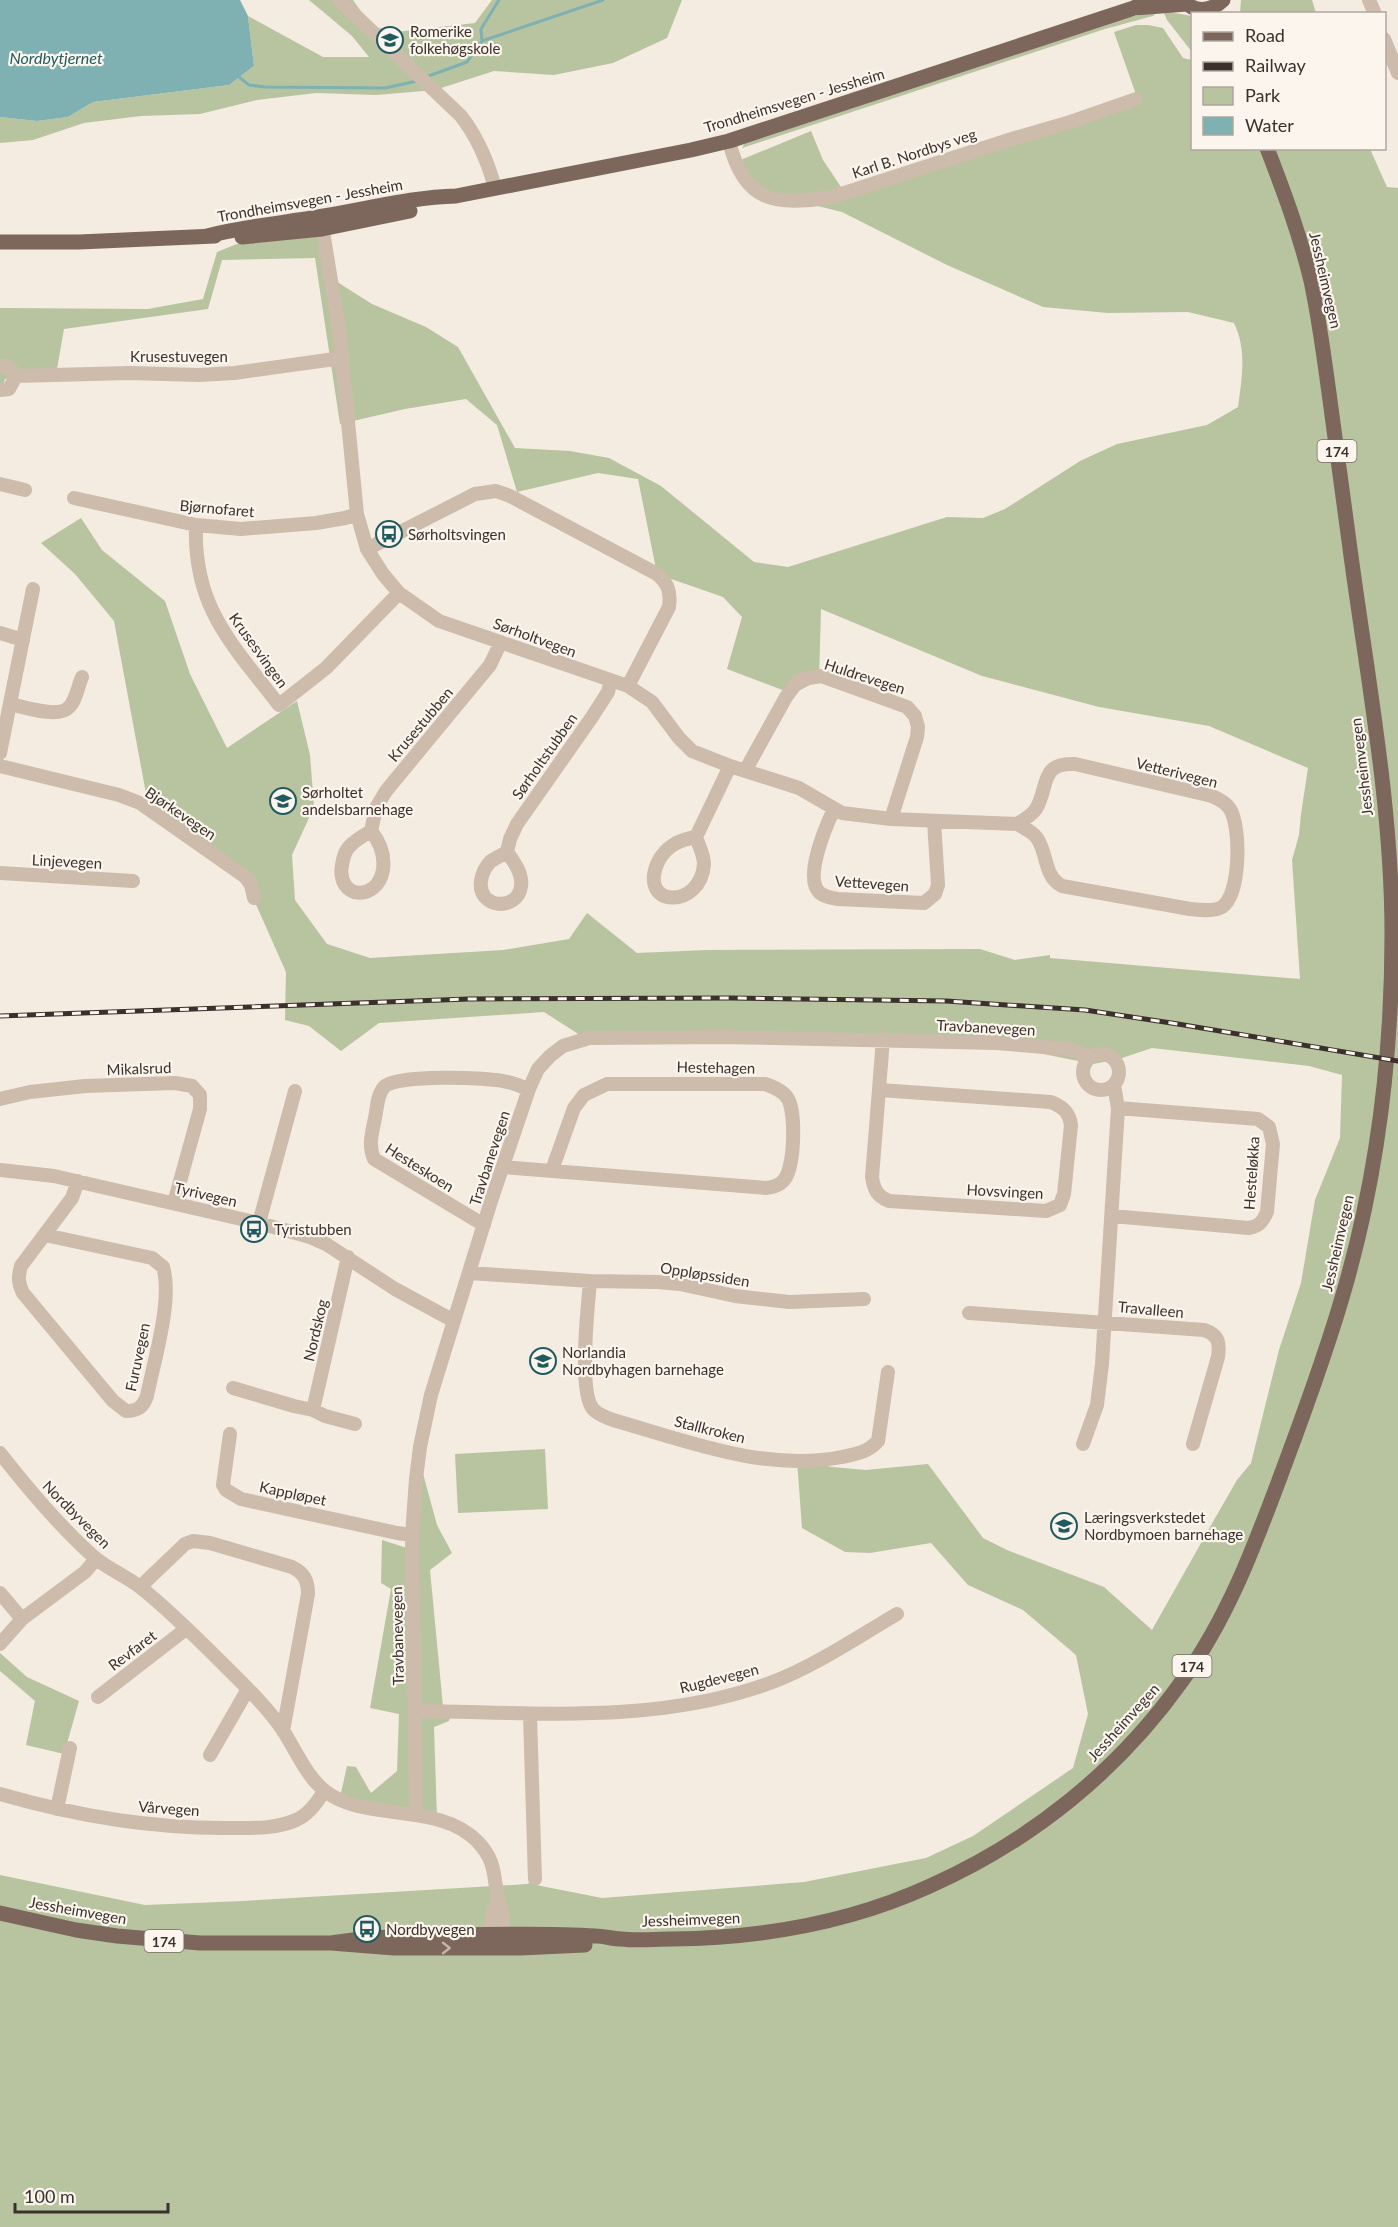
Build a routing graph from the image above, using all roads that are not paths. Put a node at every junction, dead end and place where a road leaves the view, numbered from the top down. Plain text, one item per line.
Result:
1 (339, 0) edge
2 (1224, 0) edge
3 (1141, 4) edge
4 (1192, 7) edge
5 (1386, 44) edge
6 (1398, 73) edge
7 (1136, 99) dead end
8 (729, 141) junction
9 (1268, 150) edge
10 (495, 188) junction
11 (321, 223) junction
12 (0, 242) edge
13 (342, 358) junction
14 (0, 366) edge
15 (15, 376) junction
16 (0, 390) edge
17 (0, 484) edge
18 (25, 490) dead end
19 (74, 498) dead end
20 (357, 514) junction
21 (196, 525) junction
22 (367, 549) junction
23 (33, 589) dead end
24 (399, 593) junction
25 (0, 633) edge
26 (23, 640) junction
27 (501, 642) junction
28 (82, 677) dead end
29 (611, 680) junction
30 (628, 686) junction
31 (10, 704) junction
32 (0, 753) edge
33 (0, 766) edge
34 (730, 766) junction
35 (745, 771) junction
36 (834, 809) junction
37 (891, 819) junction
38 (934, 821) junction
39 (1017, 824) junction
40 (371, 831) dead end
41 (696, 837) junction
42 (507, 852) dead end
43 (0, 873) edge
44 (133, 881) dead end
45 (254, 898) dead end
46 (883, 1039) junction
47 (1090, 1057) junction
48 (1114, 1085) junction
49 (529, 1089) junction
50 (880, 1090) junction
51 (295, 1091) dead end
52 (0, 1100) edge
53 (1118, 1108) junction
54 (503, 1167) junction
55 (0, 1170) edge
56 (552, 1170) junction
57 (78, 1181) junction
58 (174, 1203) junction
59 (1112, 1216) junction
60 (259, 1223) junction
61 (484, 1225) junction
62 (45, 1235) junction
63 (348, 1257) junction
64 (469, 1273) junction
65 (591, 1281) junction
66 (864, 1299) dead end
67 (969, 1313) dead end
68 (454, 1321) junction
69 (1104, 1322) junction
70 (888, 1372) dead end
71 (233, 1388) dead end
72 (313, 1410) junction
73 (355, 1424) dead end
74 (230, 1434) dead end
75 (1083, 1444) dead end
76 (1192, 1444) dead end
77 (0, 1453) edge
78 (412, 1535) junction
79 (96, 1559) junction
80 (140, 1587) junction
81 (0, 1593) edge
82 (897, 1614) dead end
83 (22, 1619) junction
84 (186, 1629) junction
85 (0, 1644) edge
86 (248, 1689) junction
87 (98, 1697) dead end
88 (414, 1711) junction
89 (530, 1715) junction
90 (284, 1731) junction
91 (70, 1748) dead end
92 (210, 1755) dead end
93 (324, 1791) junction
94 (0, 1794) edge
95 (57, 1809) junction
96 (416, 1815) junction
97 (535, 1880) dead end
98 (0, 1913) edge
99 (497, 1939) junction

1 - 10 street
2 - 4 main road, Trondheimsvegen - Jessheim
3 - 4 main road, Trondheimsvegen - Jessheim
3 - 8 main road, Trondheimsvegen - Jessheim
5 - 6 street
7 - 8 street, Karl B. Nordbys veg
8 - 10 main road, Trondheimsvegen - Jessheim
9 - 99 main road, Jessheimvegen / 174
10 - 11 main road, Trondheimsvegen - Jessheim
11 - 12 main road, Trondheimsvegen - Jessheim
11 - 13 street, Sørholtvegen
13 - 15 street, Krusestuvegen
13 - 20 street, Sørholtvegen
14 - 15 street
15 - 16 street
17 - 18 street
19 - 21 street, Bjørnofaret
20 - 21 street, Bjørnofaret
20 - 22 street, Sørholtvegen
21 - 24 street, Krusesvingen
22 - 24 street, Sørholtvegen
22 - 30 street
23 - 26 street
24 - 27 street, Sørholtvegen
25 - 26 street
26 - 31 street
27 - 29 street, Sørholtvegen
27 - 40 street, Krusestubben
28 - 31 street
29 - 30 street, Sørholtvegen
29 - 42 street, Sørholtstubben
30 - 34 street, Sørholtvegen
31 - 32 street
33 - 45 street, Bjørkevegen
34 - 35 street, Sørholtvegen
34 - 41 street
35 - 36 street, Sørholtvegen
35 - 37 street, Huldrevegen
36 - 37 street, Sørholtvegen
36 - 38 street, Vettevegen
37 - 38 street, Sørholtvegen
38 - 39 street, Sørholtvegen
39 - 39 street, Vetterivegen
41 - 41 street
43 - 44 street, Linjevegen
46 - 47 street, Travbanevegen
46 - 49 street, Travbanevegen
46 - 50 street, Hovsvingen
47 - 48 street
47 - 48 street
48 - 53 street
49 - 54 street, Travbanevegen
49 - 61 street, Hesteskoen
50 - 50 street, Hovsvingen
51 - 60 street
52 - 58 street, Mikalsrud
53 - 59 street
53 - 59 street, Hesteløkka
54 - 56 street, Hestehagen
54 - 61 street, Travbanevegen
55 - 57 street, Tyrivegen
56 - 56 street, Hestehagen
57 - 58 street, Tyrivegen
57 - 62 street, Furuvegen
58 - 60 street, Tyrivegen
59 - 69 street
60 - 63 street, Tyrivegen
61 - 64 street, Travbanevegen
62 - 62 street, Furuvegen
63 - 68 street, Tyrivegen
63 - 72 street, Nordskog
64 - 65 street, Oppløpssiden
64 - 68 street, Travbanevegen
65 - 66 street, Oppløpssiden
65 - 70 street, Stallkroken
67 - 69 street, Travalleen
68 - 78 street, Travbanevegen
69 - 75 street
69 - 76 street, Travalleen
71 - 72 street
72 - 73 street
74 - 78 street, Kappløpet
77 - 79 street, Nordbyvegen
78 - 88 street, Travbanevegen
79 - 80 street, Nordbyvegen
79 - 83 street
80 - 84 street, Nordbyvegen
80 - 90 street
81 - 83 street
82 - 89 street, Rugdevegen
83 - 85 street
84 - 86 street, Nordbyvegen
84 - 87 street, Revfaret
86 - 90 street, Nordbyvegen
86 - 92 street
88 - 89 street, Rugdevegen
88 - 96 street, Travbanevegen
89 - 97 street
90 - 93 street, Nordbyvegen
91 - 95 street
93 - 95 street, Vårvegen
93 - 96 street, Nordbyvegen
94 - 95 street, Vårvegen
96 - 99 street, Nordbyvegen
98 - 99 main road, Jessheimvegen / 174

